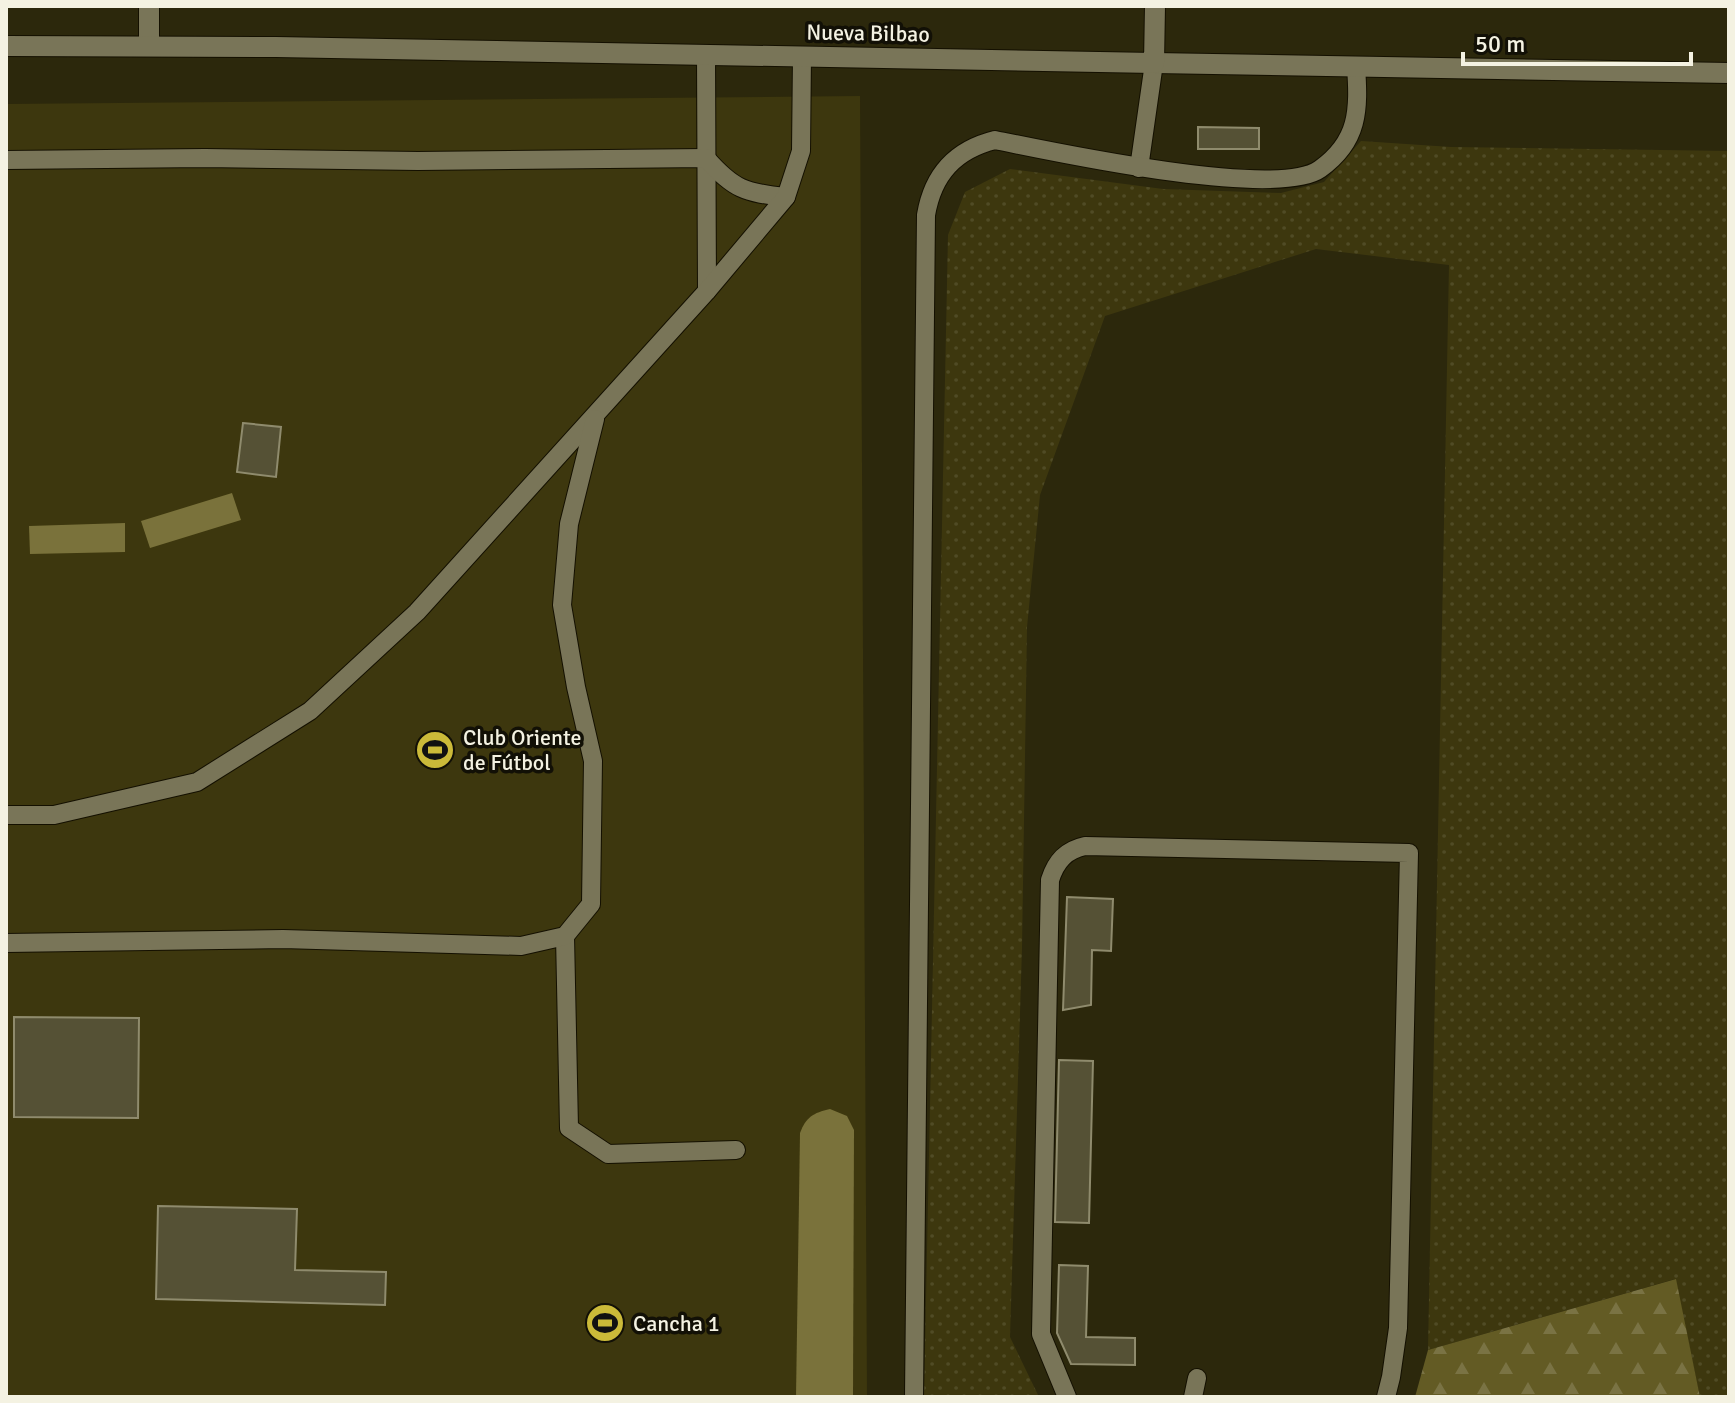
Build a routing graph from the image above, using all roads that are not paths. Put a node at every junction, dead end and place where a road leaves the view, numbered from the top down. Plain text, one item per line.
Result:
1 (149, 6) edge
2 (1155, 6) edge
3 (6, 46) edge
4 (149, 46) junction
5 (706, 54) junction
6 (802, 56) junction
7 (1154, 63) junction
8 (1356, 66) junction
9 (1729, 73) edge
10 (706, 158) junction
11 (6, 160) edge
12 (1139, 168) junction
13 (786, 197) junction
14 (707, 291) junction
15 (595, 417) junction
16 (6, 815) edge
17 (565, 936) junction
18 (6, 943) edge
19 (736, 1150) dead end
20 (1197, 1378) dead end
21 (914, 1397) edge
22 (1067, 1397) edge
23 (1193, 1397) edge
24 (1386, 1397) edge

1 - 4 street
2 - 7 street
3 - 4 street, Nueva Bilbao
4 - 5 street, Nueva Bilbao
5 - 6 street, Nueva Bilbao
5 - 10 lane
6 - 7 street, Nueva Bilbao
6 - 13 lane
7 - 8 street, Nueva Bilbao
7 - 12 lane
8 - 9 street, Nueva Bilbao
8 - 12 lane
10 - 11 lane
10 - 13 lane
10 - 14 lane
12 - 21 lane
13 - 14 lane
14 - 15 lane
15 - 16 lane
15 - 17 lane
17 - 18 lane
17 - 19 lane
20 - 23 lane
22 - 24 lane

